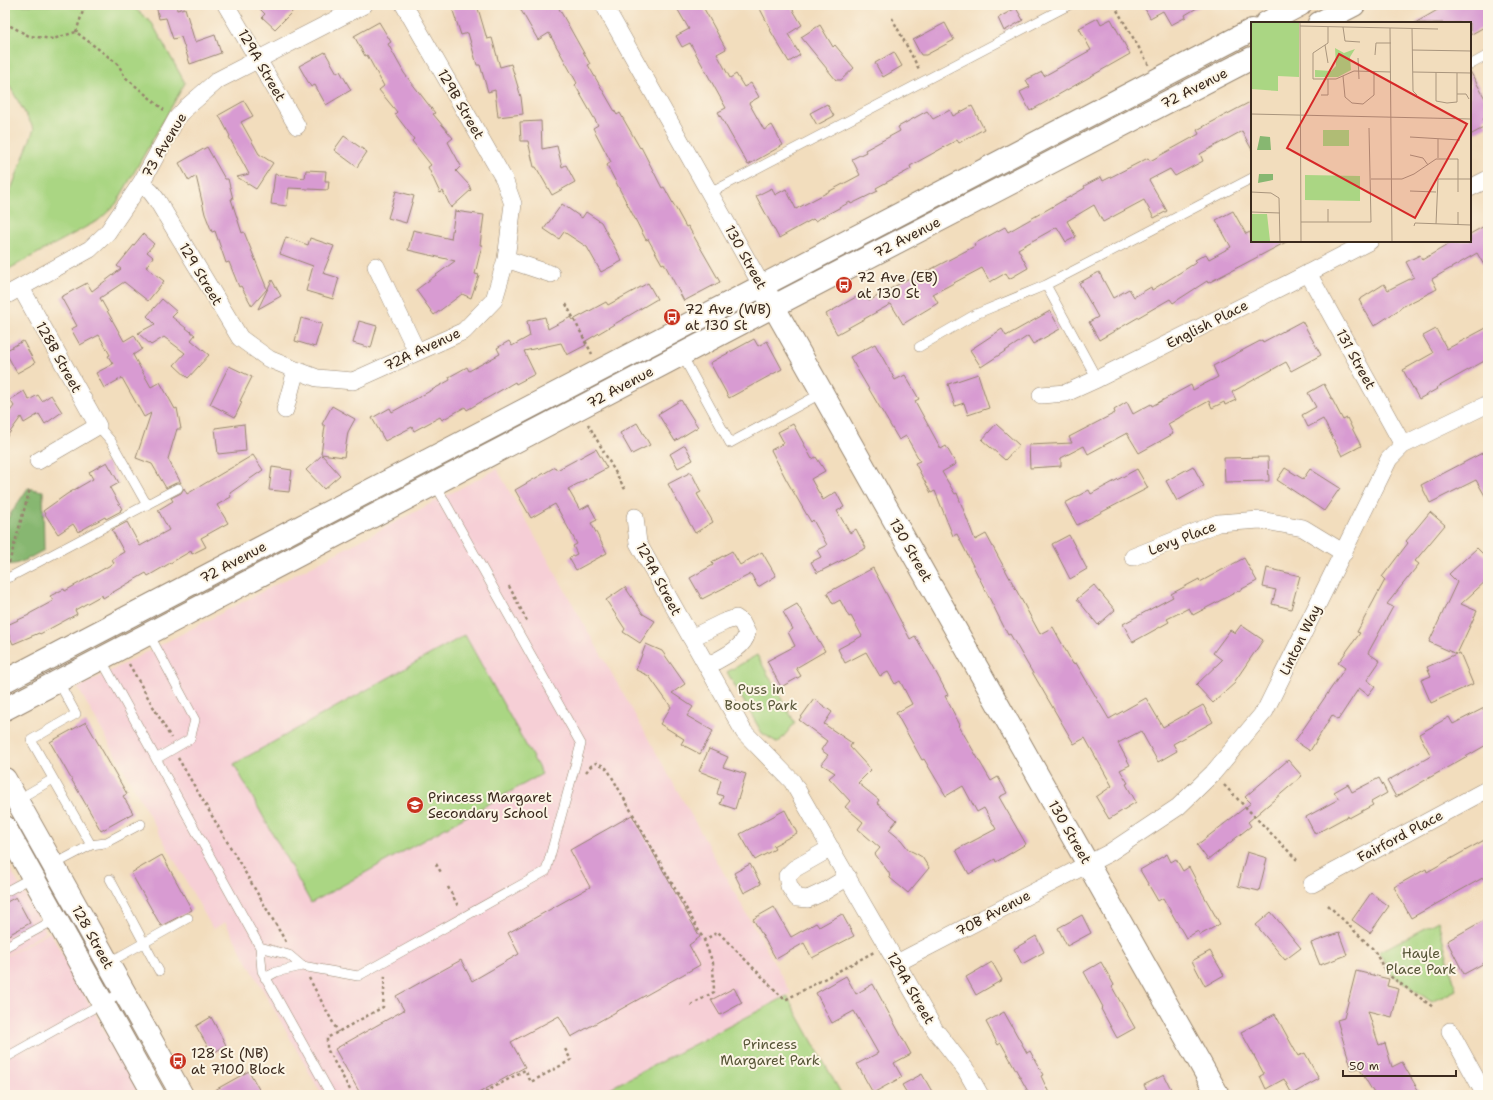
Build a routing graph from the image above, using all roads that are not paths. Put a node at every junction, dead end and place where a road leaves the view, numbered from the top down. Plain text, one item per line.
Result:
1 (226, 5) edge
2 (364, 5) edge
3 (404, 5) edge
4 (604, 5) edge
5 (1069, 5) edge
6 (1300, 5) edge
7 (1354, 5) edge
8 (1268, 22) edge
9 (1321, 22) edge
10 (1251, 31) edge
11 (1488, 55) edge
12 (1251, 59) edge
13 (258, 60) junction
14 (1471, 64) edge
15 (297, 126) dead end
16 (1251, 179) edge
17 (1488, 179) edge
18 (140, 183) junction
19 (1471, 188) edge
20 (710, 193) junction
21 (513, 204) joint
22 (1368, 242) edge
23 (506, 259) junction
24 (376, 266) dead end
25 (551, 274) dead end
26 (1308, 274) junction
27 (1046, 285) junction
28 (762, 286) junction
29 (21, 288) junction
30 (5, 296) edge
31 (773, 306) junction
32 (919, 347) dead end
33 (417, 352) junction
34 (681, 354) junction
35 (269, 359) joint
36 (296, 370) junction
37 (1097, 379) junction
38 (822, 393) junction
39 (1041, 395) dead end
40 (1488, 404) edge
41 (285, 410) dead end
42 (98, 426) junction
43 (462, 442) junction
44 (1403, 445) junction
45 (38, 461) dead end
46 (435, 484) junction
47 (178, 488) dead end
48 (147, 505) junction
49 (635, 517) dead end
50 (1344, 553) junction
51 (1133, 556) dead end
52 (5, 578) edge
53 (149, 634) junction
54 (691, 638) junction
55 (101, 658) junction
56 (707, 666) junction
57 (5, 681) edge
58 (58, 681) junction
59 (5, 709) edge
60 (156, 759) junction
61 (5, 779) edge
62 (53, 779) junction
63 (1488, 789) edge
64 (17, 800) junction
65 (141, 824) dead end
66 (5, 827) edge
67 (91, 845) junction
68 (831, 848) junction
69 (1088, 864) junction
70 (53, 865) junction
71 (33, 877) junction
72 (848, 877) junction
73 (110, 879) dead end
74 (1312, 884) dead end
75 (5, 892) edge
76 (188, 918) dead end
77 (56, 919) junction
78 (144, 942) junction
79 (5, 947) edge
80 (260, 947) junction
81 (108, 963) junction
82 (897, 963) junction
83 (302, 966) junction
84 (159, 971) dead end
85 (265, 978) junction
86 (124, 991) junction
87 (103, 1003) junction
88 (1450, 1031) dead end
89 (5, 1058) edge
90 (154, 1095) edge
91 (182, 1095) edge
92 (330, 1095) edge
93 (980, 1095) edge
94 (1218, 1095) edge
95 (1485, 1095) edge

1 - 13 street, 129A Street
2 - 13 street, 73 Avenue
3 - 21 street, 129B Street
4 - 20 street, 130 Street
5 - 20 lane
6 - 8 main road
7 - 9 main road
10 - 28 main road, 72 Avenue
11 - 14 lane
12 - 31 main road, 72 Avenue
13 - 15 street, 129A Street
13 - 18 street, 73 Avenue
16 - 27 lane
17 - 19 street
18 - 29 street, 73 Avenue
18 - 35 street, 129 Street
20 - 28 street, 130 Street
21 - 23 street, 72A Avenue
22 - 26 street, English Place
23 - 25 street
23 - 33 street, 72A Avenue
24 - 33 street
26 - 37 street, English Place
26 - 44 street, 131 Street
27 - 32 lane
27 - 37 lane
28 - 31 main road, 130 Street
28 - 43 main road, 72 Avenue
29 - 30 street, 73 Avenue
29 - 42 street, 128B Street
31 - 34 main road, 72 Avenue
31 - 38 main road, 130 Street
33 - 36 street, 72A Avenue
34 - 38 lane
34 - 46 main road, 72 Avenue
35 - 36 street, 72A Avenue
36 - 41 street
37 - 39 street, English Place
38 - 69 main road, 130 Street
40 - 44 street, Linton Way
42 - 45 street
42 - 48 lane
43 - 46 main road
43 - 57 main road, 72 Avenue
44 - 50 street, Linton Way
46 - 53 main road, 72 Avenue
46 - 83 lane
47 - 48 lane
48 - 52 lane
49 - 54 street, 129A Street
50 - 51 street, Levy Place
50 - 69 street, Linton Way
53 - 55 main road, 72 Avenue
53 - 60 lane
54 - 56 street, 129A Street
54 - 56 street
55 - 58 main road, 72 Avenue
55 - 60 lane
56 - 68 street, 129A Street
58 - 59 main road, 72 Avenue
58 - 62 lane
60 - 80 lane
61 - 64 main road, 128 Street
62 - 64 lane
62 - 67 lane
63 - 74 street, Fairford Place
64 - 70 main road, 128 Street
65 - 67 lane
66 - 71 main road, 128 Street
67 - 70 lane
68 - 72 street, 129A Street
68 - 72 street
69 - 82 street, 70B Avenue
69 - 94 main road, 130 Street
70 - 81 main road, 128 Street
71 - 75 lane
71 - 77 main road, 128 Street
72 - 82 street, 129A Street
73 - 78 lane
76 - 78 lane
77 - 79 lane
77 - 87 main road, 128 Street
78 - 81 lane
78 - 84 lane
80 - 83 lane
80 - 85 lane
81 - 86 main road, 128 Street
82 - 93 street, 129A Street
83 - 85 lane
85 - 92 lane
86 - 87 lane
86 - 91 main road, 128 Street
87 - 89 lane
87 - 90 main road, 128 Street
88 - 95 street

